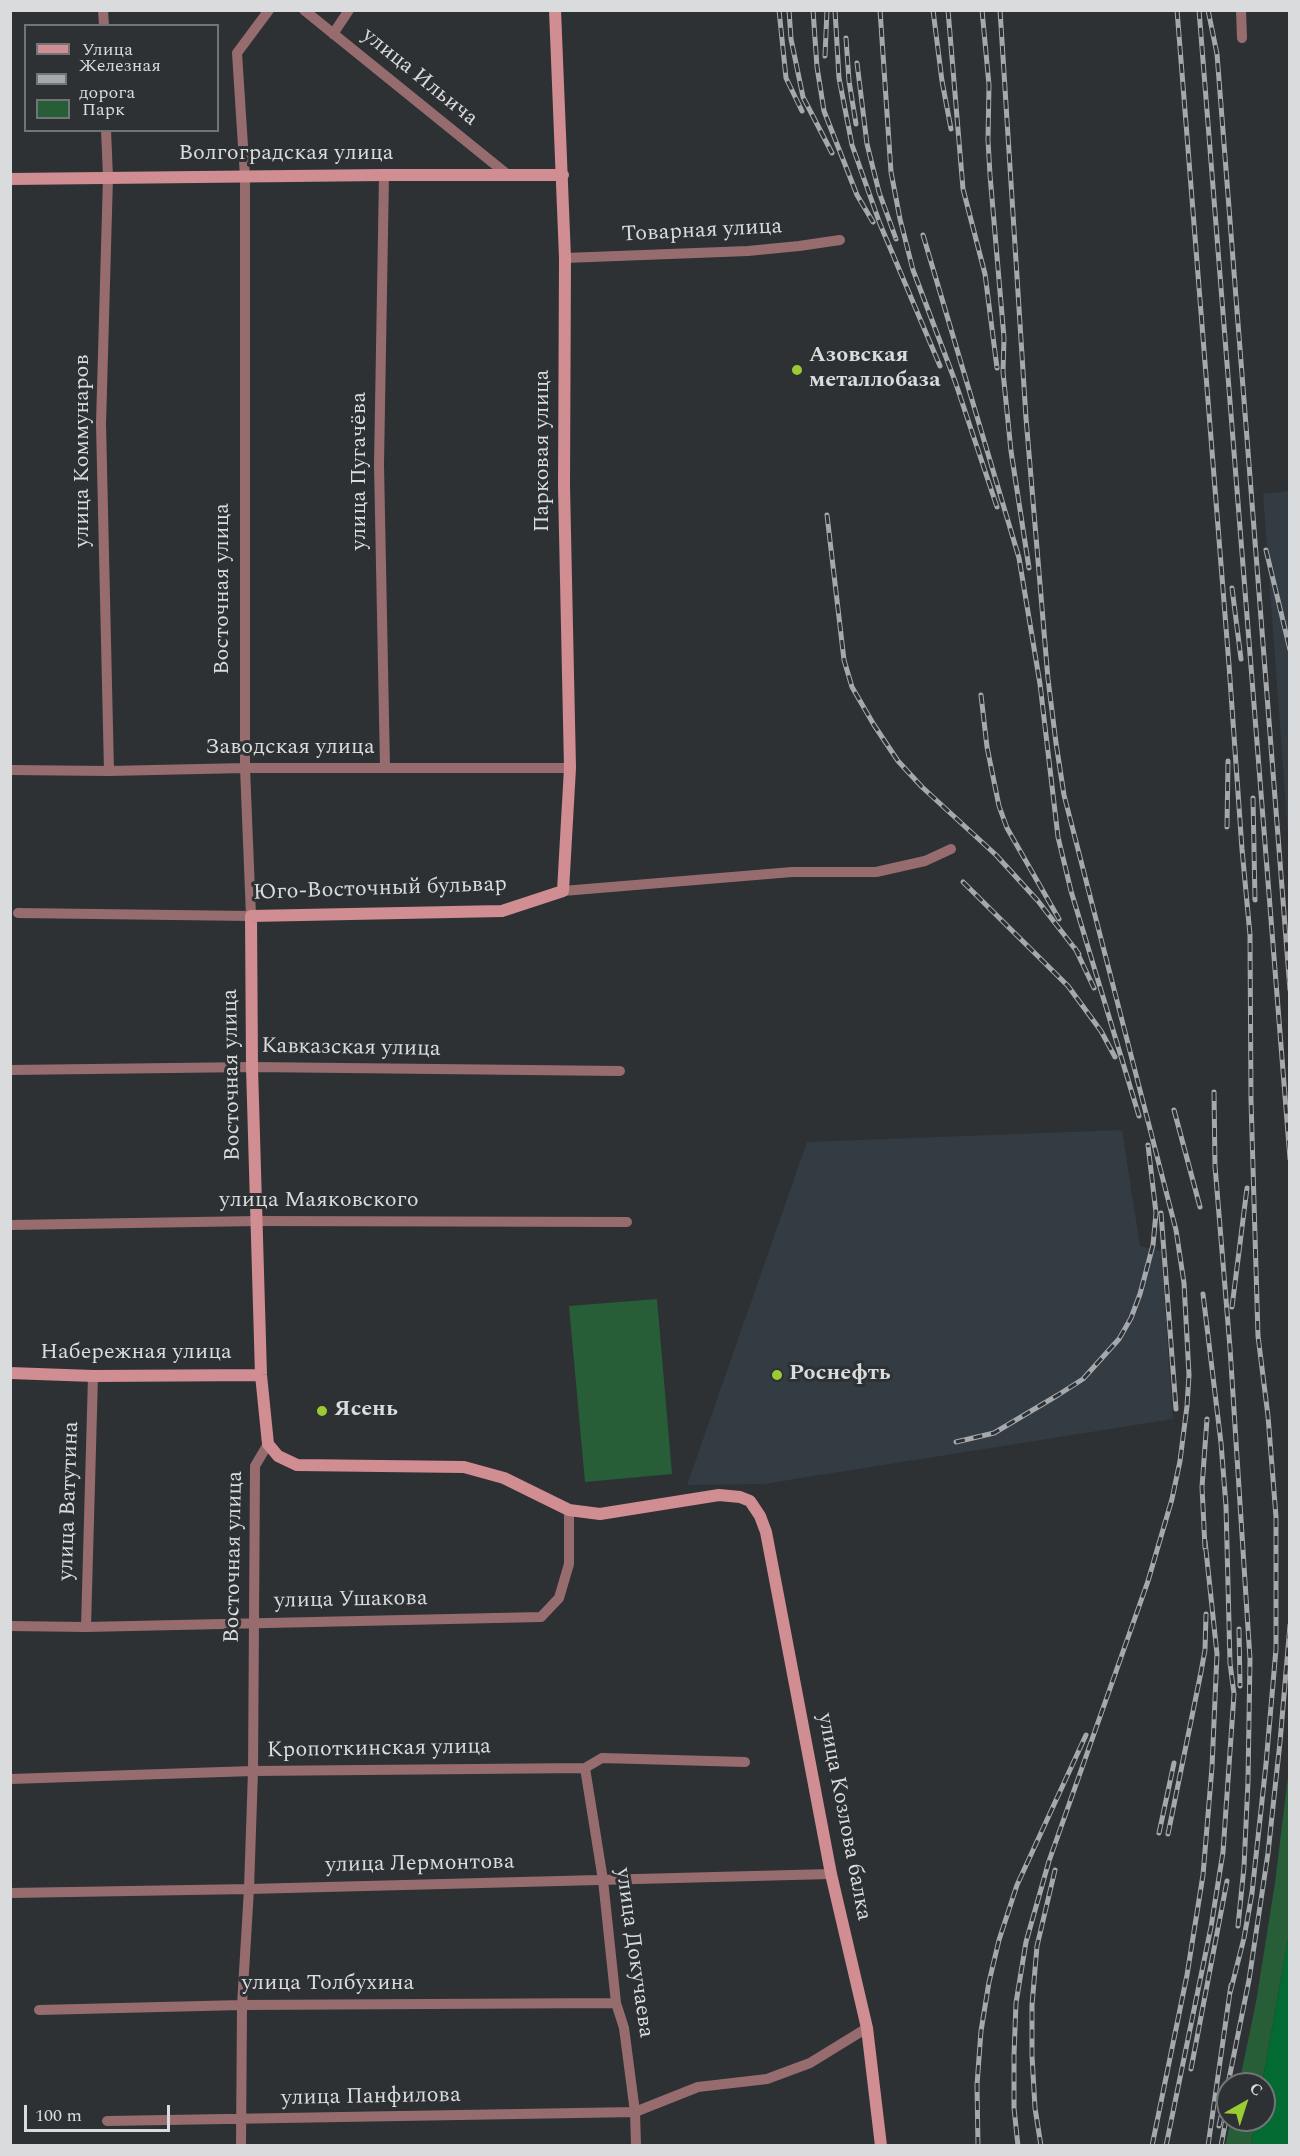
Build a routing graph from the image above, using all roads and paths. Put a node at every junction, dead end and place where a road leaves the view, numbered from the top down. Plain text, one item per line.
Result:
1 (269, 10) edge
2 (304, 10) edge
3 (349, 10) edge
4 (555, 10) edge
5 (1241, 10) edge
6 (333, 34) junction
7 (1242, 38) dead end
8 (106, 132) edge
9 (384, 175) junction
10 (508, 175) junction
11 (563, 176) junction
12 (108, 177) junction
13 (244, 177) junction
14 (10, 179) edge
15 (840, 240) dead end
16 (565, 258) junction
17 (245, 768) junction
18 (385, 768) junction
19 (570, 768) junction
20 (10, 770) edge
21 (109, 771) junction
22 (951, 849) dead end
23 (563, 891) junction
24 (18, 913) dead end
25 (251, 916) junction
26 (252, 1067) junction
27 (10, 1070) edge
28 (620, 1071) dead end
29 (258, 1221) junction
30 (627, 1222) dead end
31 (10, 1225) edge
32 (10, 1373) edge
33 (261, 1375) junction
34 (93, 1376) junction
35 (268, 1444) junction
36 (569, 1510) junction
37 (255, 1623) junction
38 (10, 1626) edge
39 (86, 1627) junction
40 (745, 1762) dead end
41 (585, 1768) junction
42 (253, 1771) junction
43 (10, 1779) edge
44 (831, 1874) junction
45 (603, 1880) junction
46 (249, 1889) junction
47 (10, 1893) edge
48 (616, 2003) junction
49 (242, 2004) junction
50 (39, 2010) dead end
51 (867, 2028) junction
52 (635, 2112) junction
53 (242, 2120) junction
54 (107, 2121) dead end
55 (242, 2145) edge
56 (636, 2145) edge
57 (881, 2145) edge

1 - 13 street, Восточная улица
2 - 6 street, улица Ильича
3 - 6 street
4 - 11 main road, Парковая улица
5 - 7 street
6 - 10 street, улица Ильича
8 - 12 street, улица Коммунаров
9 - 10 main road, Волгоградская улица
9 - 13 main road, Волгоградская улица
9 - 18 street, улица Пугачёва
10 - 11 main road, Волгоградская улица
11 - 16 main road, Парковая улица
12 - 13 main road, Волгоградская улица
12 - 14 main road, Волгоградская улица
12 - 21 street, улица Коммунаров
13 - 17 street, Восточная улица
15 - 16 street, Товарная улица
16 - 19 main road, Парковая улица
17 - 18 street, Заводская улица
17 - 21 street, Заводская улица
17 - 25 street, Восточная улица
18 - 19 street, Заводская улица
19 - 23 main road, Парковая улица
20 - 21 street, Заводская улица
22 - 23 street, Юго-Восточный бульвар
23 - 25 main road, Юго-Восточный бульвар
24 - 25 street, Юго-Восточный бульвар
25 - 26 main road, Восточная улица
26 - 27 street, Кавказская улица
26 - 28 street, Кавказская улица
26 - 29 main road, Восточная улица
29 - 30 street, улица Маяковского
29 - 31 street, улица Маяковского
29 - 33 main road, Восточная улица
32 - 34 main road, Набережная улица
33 - 34 main road, Набережная улица
33 - 35 main road, Восточная улица
34 - 39 street, улица Ватутина
35 - 36 main road
35 - 37 street, Восточная улица
36 - 37 street, улица Ушакова
36 - 44 main road, улица Козлова балка
37 - 39 street, улица Ушакова
37 - 42 street, Восточная улица
38 - 39 street, улица Ушакова
40 - 41 street, Кропоткинская улица
41 - 42 street, Кропоткинская улица
41 - 45 street, улица Докучаева
42 - 43 street, Кропоткинская улица
42 - 46 street, Восточная улица
44 - 45 street, улица Лермонтова
44 - 51 main road, улица Козлова балка
45 - 46 street, улица Лермонтова
45 - 48 street, улица Докучаева
46 - 47 street, улица Лермонтова
46 - 49 street, Восточная улица
48 - 49 street, улица Толбухина
48 - 52 street, улица Докучаева
49 - 50 street, улица Толбухина
49 - 53 street, Восточная улица
51 - 52 street
51 - 57 main road, улица Козлова балка
52 - 53 street, улица Панфилова
52 - 56 street, улица Докучаева
53 - 54 street, улица Панфилова
53 - 55 street, Восточная улица

